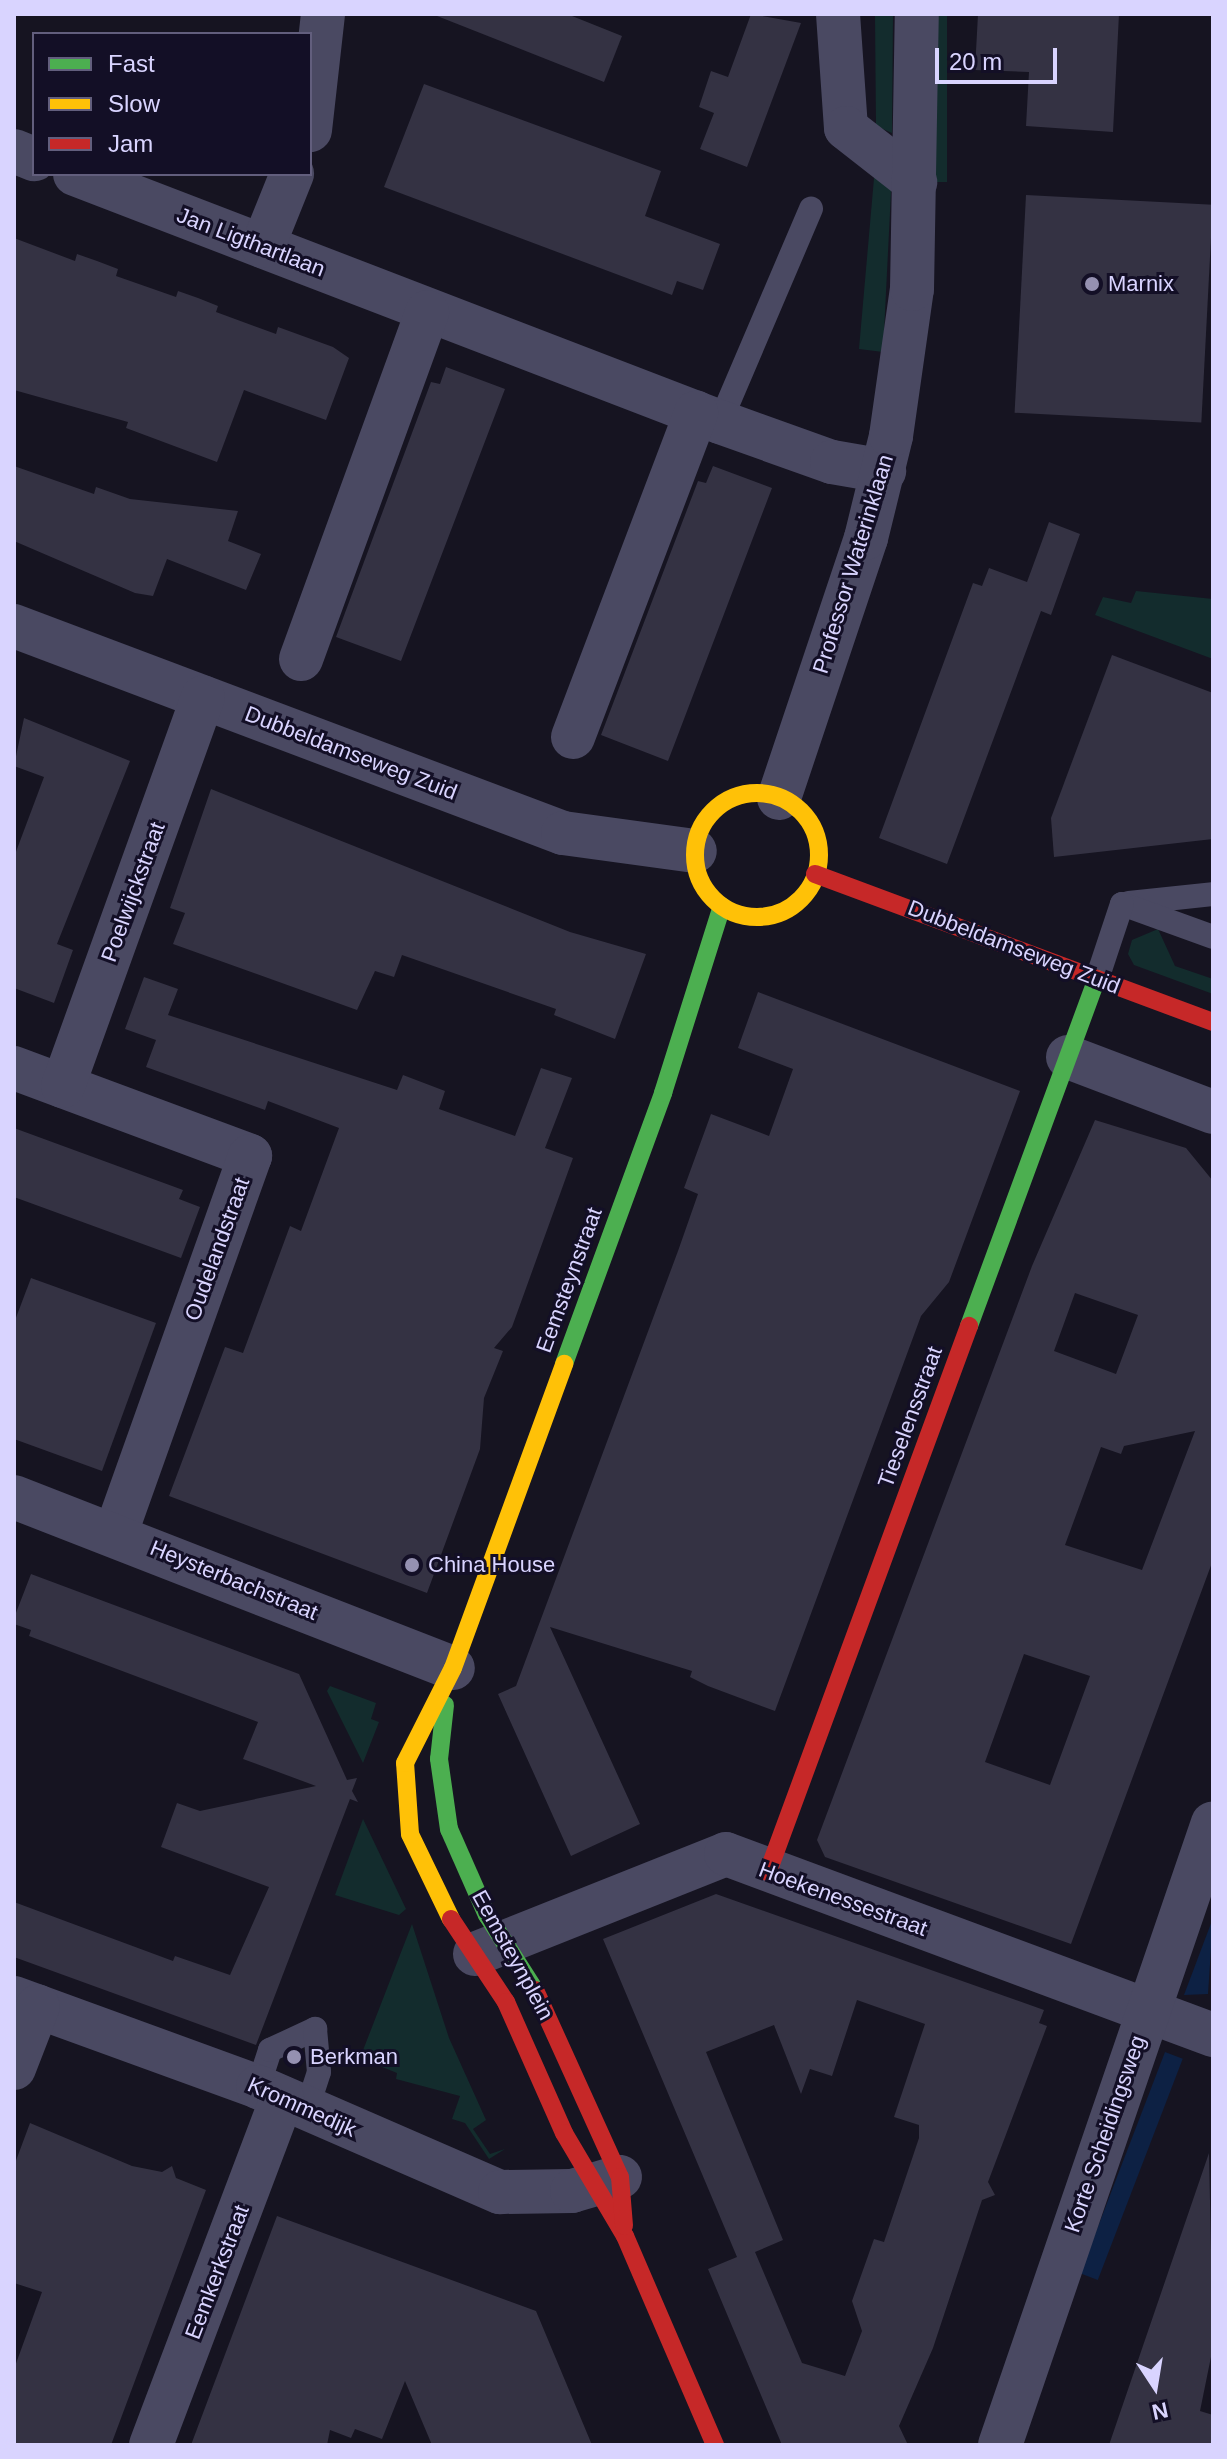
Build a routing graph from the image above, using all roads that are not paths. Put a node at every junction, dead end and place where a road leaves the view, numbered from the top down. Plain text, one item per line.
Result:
1 (323, 14) edge
2 (838, 14) edge
3 (917, 14) edge
4 (312, 112) edge
5 (80, 176) edge
6 (291, 176) edge
7 (915, 182) junction
8 (806, 219) dead end
9 (263, 246) junction
10 (427, 312) junction
11 (708, 417) junction
12 (884, 471) junction
13 (14, 626) edge
14 (301, 659) dead end
15 (203, 697) junction
16 (573, 737) dead end
17 (779, 798) junction
18 (695, 851) junction
19 (815, 874) junction
20 (1213, 894) edge
21 (1122, 904) junction
22 (722, 906) junction
23 (1213, 937) edge
24 (1097, 979) junction
25 (1213, 1022) edge
26 (1068, 1057) junction
27 (14, 1068) edge
28 (63, 1086) junction
29 (1213, 1112) edge
30 (14, 1497) edge
31 (116, 1533) junction
32 (453, 1668) junction
33 (1213, 1823) edge
34 (768, 1872) junction
35 (489, 1948) junction
36 (26, 2002) edge
37 (1147, 2011) junction
38 (1213, 2035) edge
39 (14, 2068) edge
40 (283, 2098) junction
41 (606, 2182) junction
42 (625, 2236) junction
43 (151, 2445) edge
44 (715, 2445) edge
45 (1000, 2445) edge

1 - 4 street
2 - 7 street
3 - 7 street, Professor Waterinklaan
5 - 9 street, Jan Ligthartlaan
6 - 9 street
7 - 12 street, Professor Waterinklaan
8 - 11 lane
9 - 10 street, Jan Ligthartlaan
10 - 11 street, Jan Ligthartlaan
10 - 14 street
11 - 12 street, Jan Ligthartlaan
11 - 16 street
12 - 17 street, Professor Waterinklaan
13 - 15 street, Dubbeldamseweg Zuid
15 - 18 street, Dubbeldamseweg Zuid
15 - 28 street, Poelwijckstraat
17 - 18 street
17 - 19 street
18 - 22 street
19 - 22 street
19 - 24 street, Dubbeldamseweg Zuid
20 - 21 lane
21 - 23 lane
21 - 24 lane
22 - 32 street, Eemsteynstraat
24 - 25 street, Dubbeldamseweg Zuid
24 - 26 street, Tieselensstraat
26 - 29 street
26 - 34 street, Tieselensstraat
27 - 28 street, Oudelandstraat
28 - 31 street, Oudelandstraat
30 - 31 street, Heysterbachstraat
31 - 32 street, Heysterbachstraat
32 - 35 street, Eemsteynplein
32 - 35 street, Eemsteynplein
33 - 37 street, Korte Scheidingsweg
34 - 35 street, Hoekenessestraat
34 - 37 street, Hoekenessestraat
35 - 41 street, Eemsteynplein
35 - 41 street, Eemsteynplein
36 - 39 street
36 - 40 street, Krommedijk
37 - 38 street, Hoekenessestraat
37 - 45 street, Korte Scheidingsweg
40 - 41 street, Krommedijk
40 - 43 street, Eemkerkstraat
41 - 42 street
41 - 42 street, Eemsteynplein
42 - 44 street

